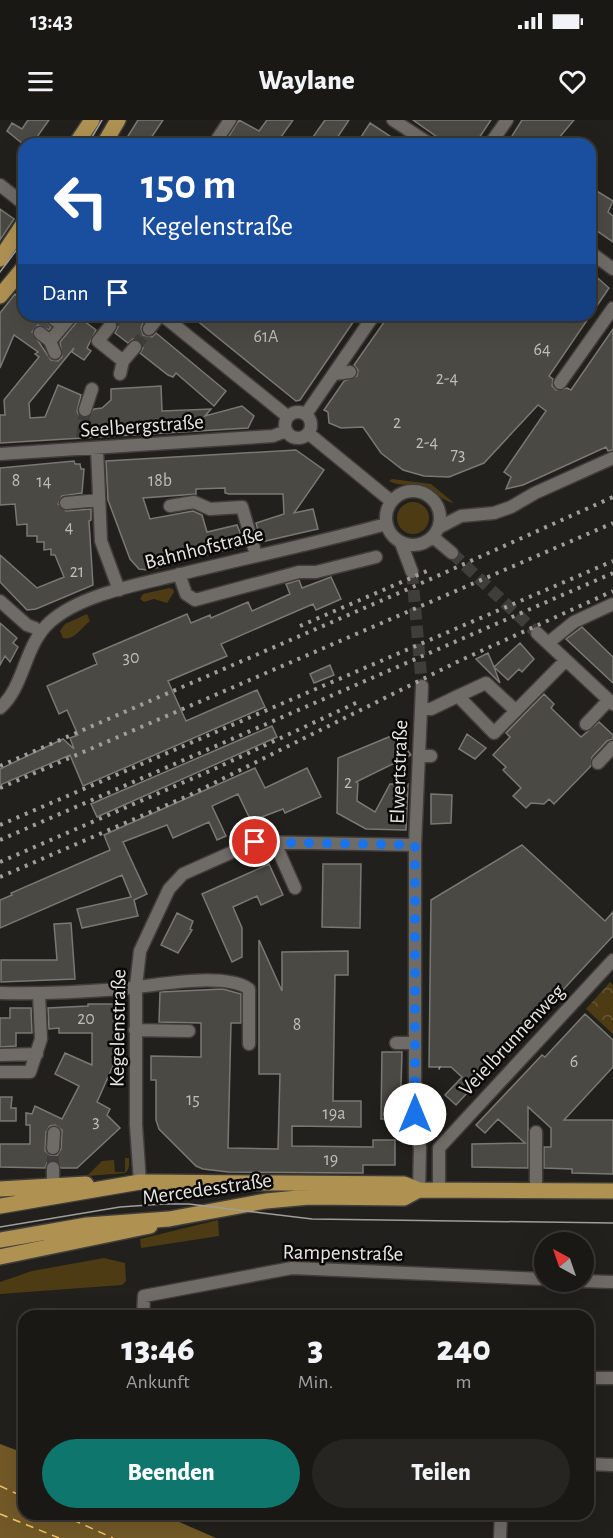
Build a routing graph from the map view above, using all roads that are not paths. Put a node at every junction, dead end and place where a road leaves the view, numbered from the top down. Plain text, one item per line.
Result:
1 (92, 120) edge
2 (118, 120) edge
3 (230, 120) edge
4 (393, 120) edge
5 (507, 120) edge
6 (80, 138) edge
7 (108, 138) edge
8 (218, 138) edge
9 (421, 138) edge
10 (494, 138) edge
11 (0, 185) edge
12 (18, 199) edge
13 (18, 232) edge
14 (596, 256) edge
15 (0, 259) edge
16 (613, 269) edge
17 (18, 274) edge
18 (0, 296) edge
19 (613, 308) edge
20 (67, 321) edge
21 (162, 321) edge
22 (173, 321) edge
23 (370, 321) edge
24 (110, 327) tunnel mouth
25 (149, 329) tunnel mouth
26 (48, 342) dead end
27 (135, 347) tunnel mouth
28 (123, 361) junction
29 (350, 372) dead end
30 (120, 374) dead end
31 (334, 374) junction
32 (560, 383) dead end
33 (92, 389) dead end
34 (85, 410) tunnel mouth
35 (306, 414) junction
36 (287, 416) junction
37 (286, 432) junction
38 (308, 433) junction
39 (97, 449) junction
40 (0, 454) edge
41 (613, 458) edge
42 (99, 500) junction
43 (391, 501) junction
44 (66, 502) dead end
45 (436, 502) junction
46 (170, 506) dead end
47 (461, 516) junction
48 (386, 524) junction
49 (436, 533) junction
50 (401, 543) junction
51 (452, 553) tunnel mouth
52 (256, 555) junction
53 (376, 557) dead end
54 (412, 572) tunnel mouth
55 (179, 574) junction
56 (119, 590) junction
57 (0, 601) edge
58 (613, 604) edge
59 (38, 629) junction
60 (537, 633) tunnel mouth
61 (548, 643) junction
62 (566, 660) junction
63 (422, 686) tunnel mouth
64 (458, 696) junction
65 (611, 702) edge
66 (0, 708) edge
67 (421, 708) junction
68 (516, 711) junction
69 (586, 724) dead end
70 (613, 747) edge
71 (598, 763) dead end
72 (275, 843) junction
73 (415, 845) junction
74 (295, 888) dead end
75 (613, 960) edge
76 (136, 986) junction
77 (0, 993) edge
78 (39, 994) junction
79 (135, 1030) junction
80 (189, 1031) dead end
81 (396, 1043) dead end
82 (415, 1043) junction
83 (249, 1044) dead end
84 (37, 1054) junction
85 (0, 1055) edge
86 (0, 1072) edge
87 (54, 1132) dead end
88 (536, 1132) dead end
89 (420, 1147) junction
90 (53, 1148) tunnel mouth
91 (440, 1148) junction
92 (53, 1168) tunnel mouth
93 (140, 1182) junction
94 (53, 1185) junction
95 (0, 1189) edge
96 (419, 1190) junction
97 (439, 1190) junction
98 (536, 1190) junction
99 (613, 1191) edge
100 (0, 1206) edge
101 (169, 1219) junction
102 (0, 1240) edge
103 (0, 1257) edge
104 (534, 1280) edge
105 (594, 1281) edge
106 (613, 1282) edge
107 (143, 1310) edge
108 (594, 1378) edge
109 (613, 1378) edge
110 (594, 1464) edge
111 (613, 1466) edge
112 (501, 1520) edge
113 (500, 1538) edge

1 - 6 main road
2 - 7 main road
3 - 8 street
4 - 9 street
5 - 10 street
11 - 12 street
13 - 15 main road
14 - 16 street
17 - 18 main road
19 - 32 street
20 - 26 street
21 - 25 street
22 - 36 street
23 - 31 street
24 - 28 street
27 - 28 street
28 - 30 street
29 - 31 street
31 - 35 street
33 - 34 street
35 - 36 street
35 - 38 street
36 - 37 street
37 - 38 street
37 - 39 street, Seelbergstraße
38 - 43 street
39 - 40 street, Seelbergstraße
39 - 42 street
41 - 47 street
42 - 44 street
42 - 56 street
43 - 45 street
43 - 48 street
45 - 47 street
45 - 49 street
46 - 52 street
47 - 49 street
48 - 50 street
48 - 52 street, Bahnhofstraße
49 - 50 street
49 - 51 street
50 - 54 street
52 - 55 street, Bahnhofstraße
53 - 55 street
55 - 56 street, Bahnhofstraße
56 - 59 street, Bahnhofstraße
57 - 59 street
58 - 61 street
59 - 66 street
60 - 61 street
61 - 62 street
62 - 65 street
62 - 68 street
63 - 67 street, Elwertstraße
64 - 67 street
64 - 68 street
64 - 68 street
65 - 69 street
67 - 73 street, Elwertstraße
70 - 71 street
72 - 73 street, Kegelenstraße
72 - 74 street
72 - 76 street, Kegelenstraße
73 - 82 street, Elwertstraße
75 - 91 street, Veielbrunnenweg
76 - 78 street
76 - 79 street, Kegelenstraße
76 - 83 street
77 - 78 street
78 - 84 street
79 - 80 street
79 - 93 street, Kegelenstraße
81 - 82 street
82 - 89 street, Elwertstraße
84 - 85 street
84 - 86 street
87 - 90 street
88 - 98 street
89 - 91 street
89 - 96 street, Elwertstraße
91 - 97 street
92 - 94 street
93 - 94 main road
93 - 96 main road, Mercedesstraße
93 - 100 main road, Mercedesstraße
94 - 95 main road
96 - 97 main road, Mercedesstraße
96 - 101 main road, Mercedesstraße
97 - 98 main road, Mercedesstraße
98 - 99 main road, Mercedesstraße
101 - 102 main road, Mercedesstraße
101 - 103 main road
104 - 107 street, Rampenstraße
105 - 106 street
108 - 109 street
110 - 111 street
112 - 113 street

